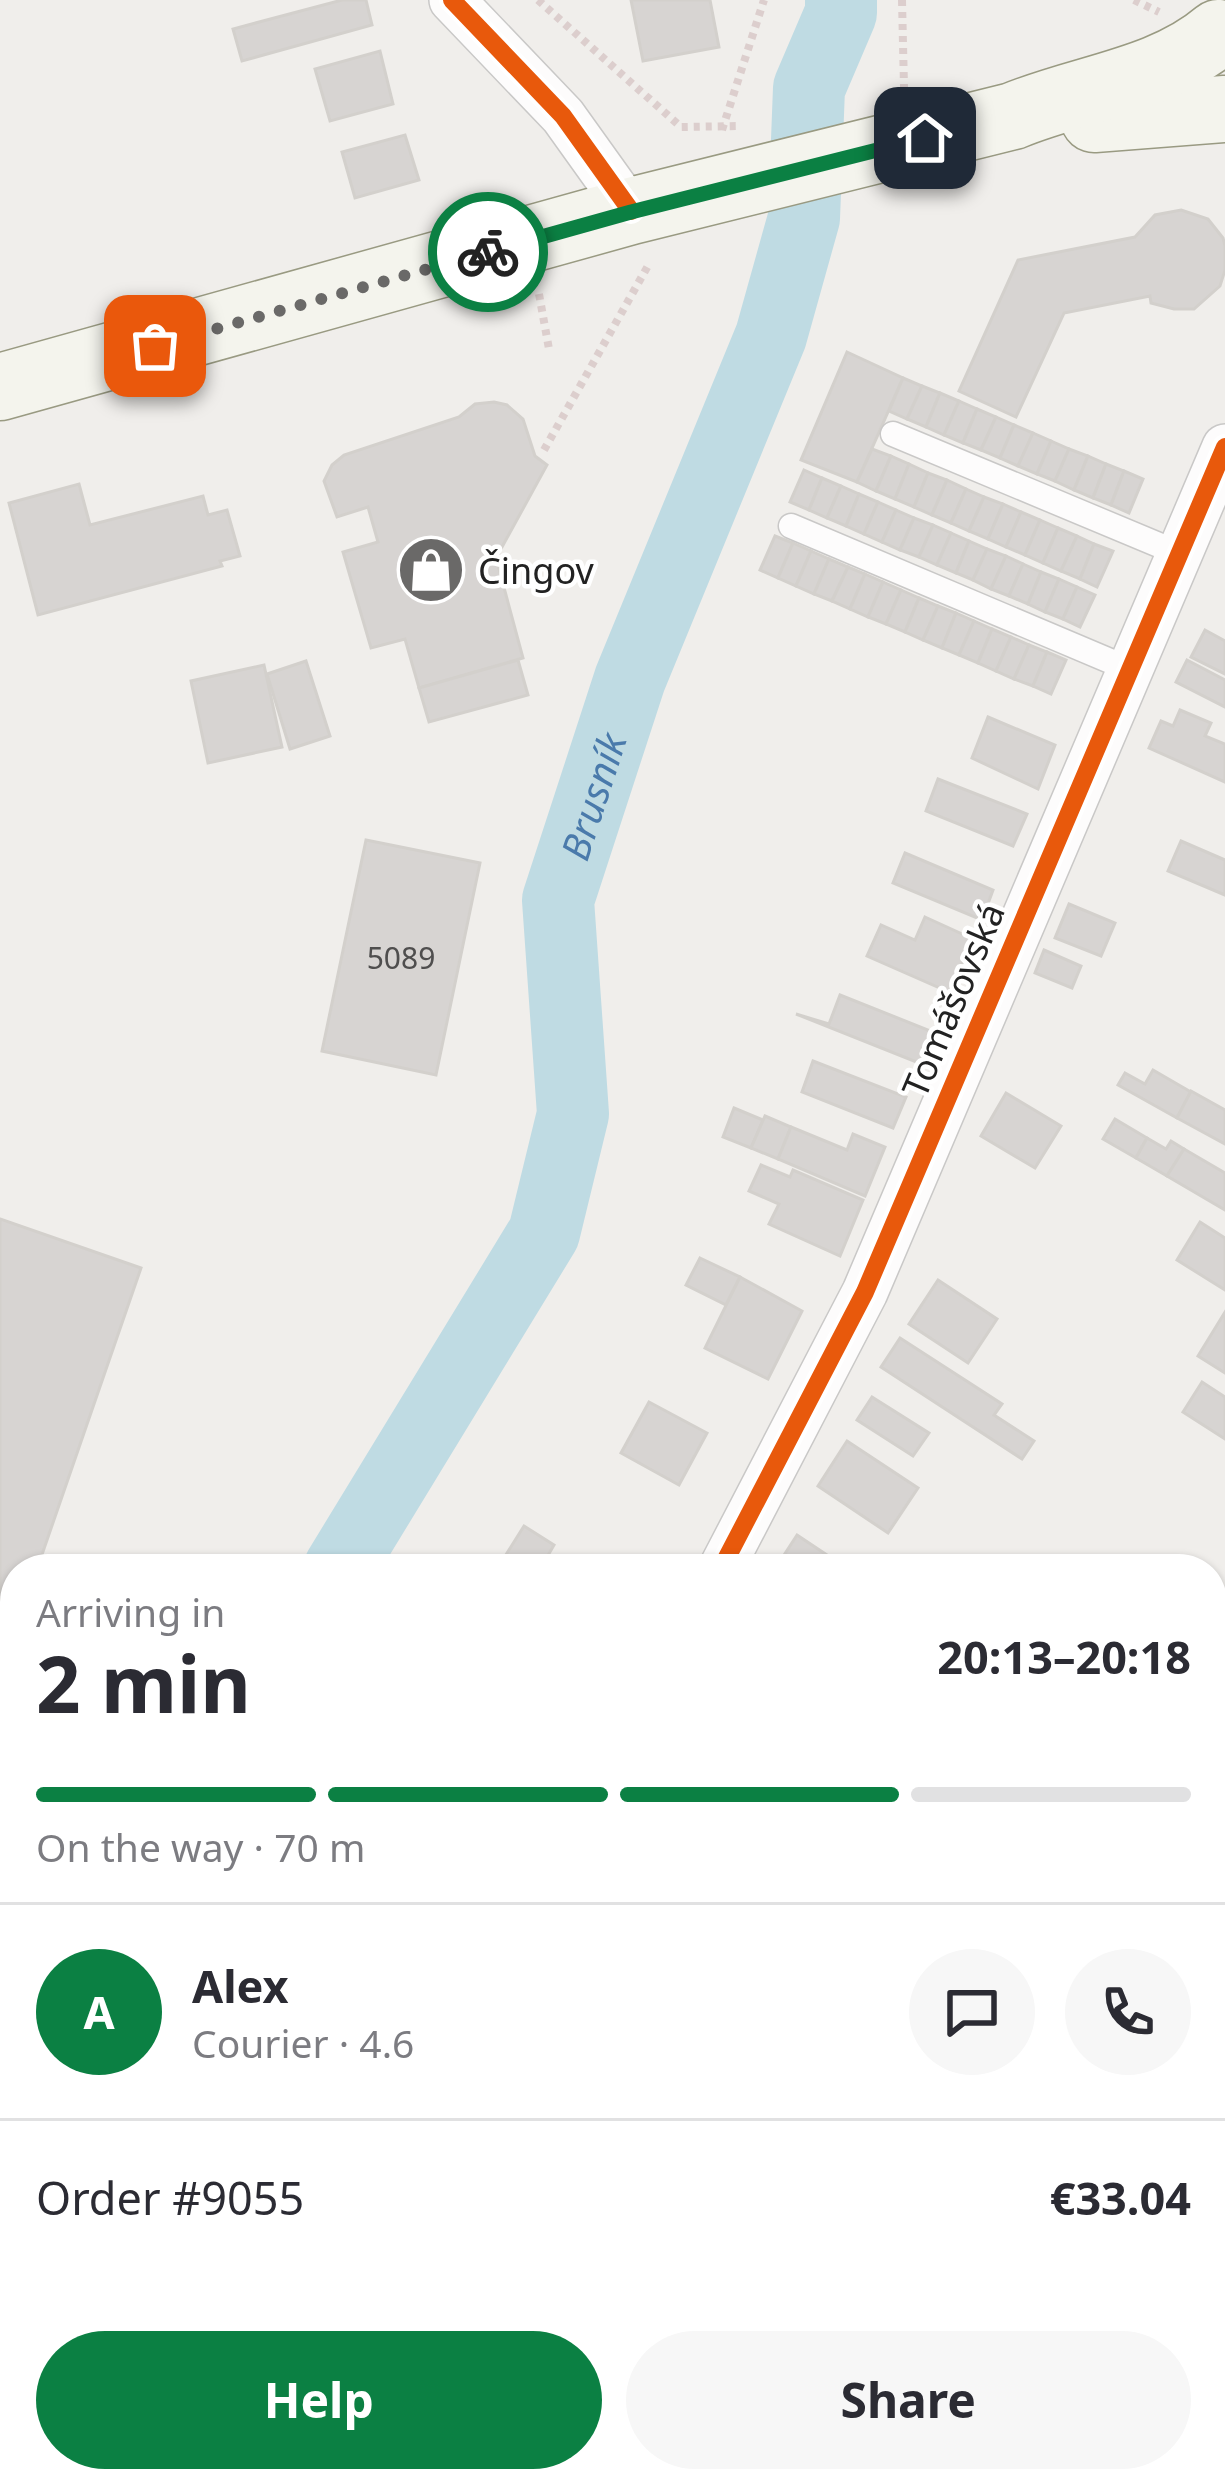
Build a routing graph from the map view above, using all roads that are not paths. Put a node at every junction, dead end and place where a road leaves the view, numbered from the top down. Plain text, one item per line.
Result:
1 (452, 0) edge
2 (1202, 21) edge
3 (1225, 104) edge
4 (1012, 116) junction
5 (640, 238) junction
6 (0, 387) edge
7 (892, 434) dead end
8 (1225, 447) edge
9 (791, 526) dead end
10 (1178, 553) junction
11 (1130, 668) junction
12 (729, 1554) edge

1 - 5 street
2 - 3 main road
2 - 4 main road
3 - 4 main road
4 - 5 main road
5 - 6 main road
7 - 10 lane
8 - 10 street, Tomášovská
9 - 11 lane
10 - 11 street, Tomášovská
11 - 12 street, Tomášovská

